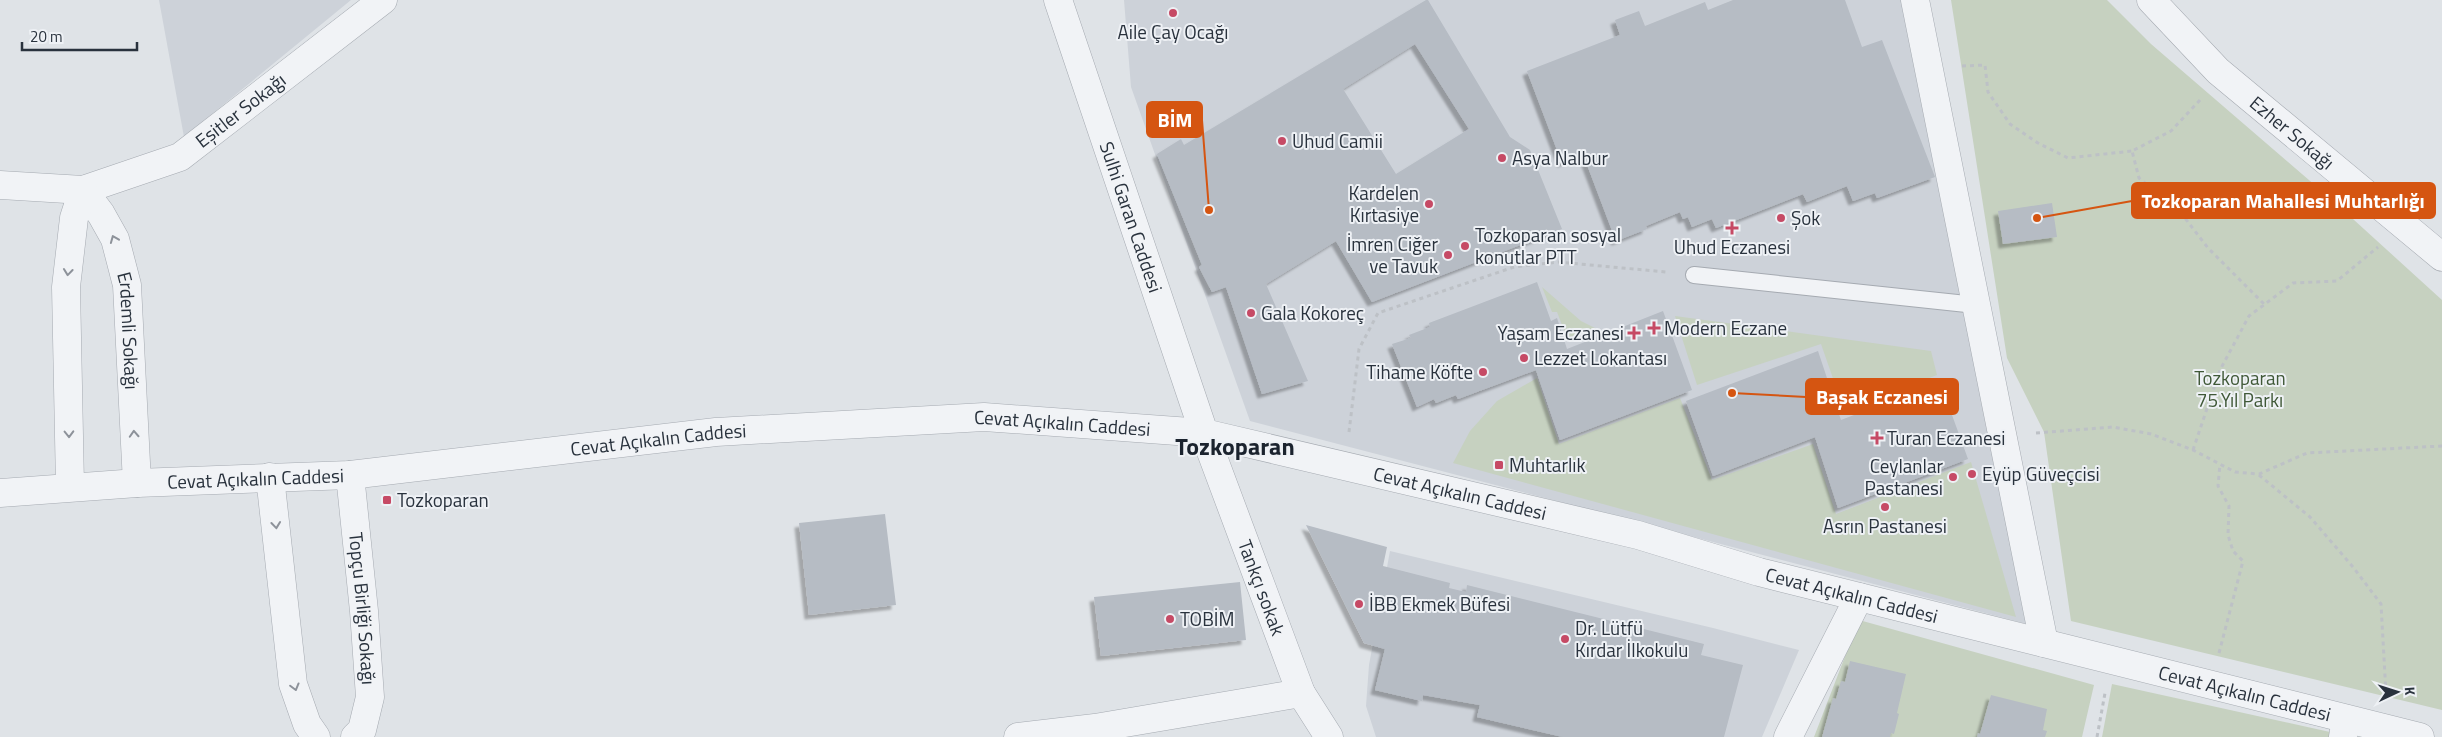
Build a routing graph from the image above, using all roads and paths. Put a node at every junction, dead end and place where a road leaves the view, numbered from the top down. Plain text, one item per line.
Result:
1 (383, 0) edge
2 (1058, 0) edge
3 (1915, 0) edge
4 (2151, 0) edge
5 (1929, 68) junction
6 (2224, 76) junction
7 (2132, 151) junction
8 (0, 185) edge
9 (84, 190) junction
10 (2405, 224) junction
11 (2442, 257) edge
12 (1694, 275) joint
13 (2264, 304) junction
14 (1976, 305) junction
15 (1204, 433) junction
16 (2002, 434) junction
17 (2442, 446) edge
18 (2193, 450) junction
19 (2220, 464) junction
20 (1345, 466) junction
21 (2259, 474) junction
22 (350, 475) junction
23 (270, 477) junction
24 (137, 483) junction
25 (70, 486) junction
26 (0, 493) edge
27 (1859, 598) junction
28 (2044, 643) junction
29 (2112, 660) junction
30 (2210, 685) junction
31 (1301, 693) junction
32 (2344, 728) edge
33 (2388, 730) junction
34 (316, 737) edge
35 (355, 737) edge
36 (1018, 737) edge
37 (1329, 737) edge
38 (1788, 737) edge
39 (2097, 737) edge
40 (2420, 737) edge

1 - 9 street, Eşitler Sokağı
2 - 15 street, Sulhi Garan Caddesi
3 - 5 street
4 - 6 street, Ezher Sokağı
5 - 7 path
5 - 14 street
6 - 7 path
6 - 10 street, Ezher Sokağı
7 - 13 path
8 - 9 street
24 -> 9 street, Erdemli Sokağı
9 -> 25 street
10 - 11 street, Ezher Sokağı
10 - 13 path
12 - 14 lane
12 - 20 path
13 - 18 path
14 - 16 street
15 - 20 street, Cevat Açıkalın Caddesi
15 - 22 street, Cevat Açıkalın Caddesi
15 - 31 street, Tankçı sokak
16 - 18 path
16 - 28 street
17 - 21 path
18 - 19 path
19 - 21 path
19 - 30 path
20 - 27 street, Cevat Açıkalın Caddesi
21 - 33 path
22 - 23 street, Cevat Açıkalın Caddesi
22 - 35 street, Topçu Birliği Sokağı
23 - 24 street, Cevat Açıkalın Caddesi
23 -> 34 street
24 - 25 street, Cevat Açıkalın Caddesi
25 - 26 street, Cevat Açıkalın Caddesi
27 - 28 street, Cevat Açıkalın Caddesi
27 - 38 street
28 - 29 street, Cevat Açıkalın Caddesi
29 - 30 street, Cevat Açıkalın Caddesi
29 - 39 path
30 - 32 street, Cevat Açıkalın Caddesi
31 - 36 street
31 - 37 street, Tankçı sokak
32 - 33 street, Cevat Açıkalın Caddesi
33 - 40 street, Cevat Açıkalın Caddesi

